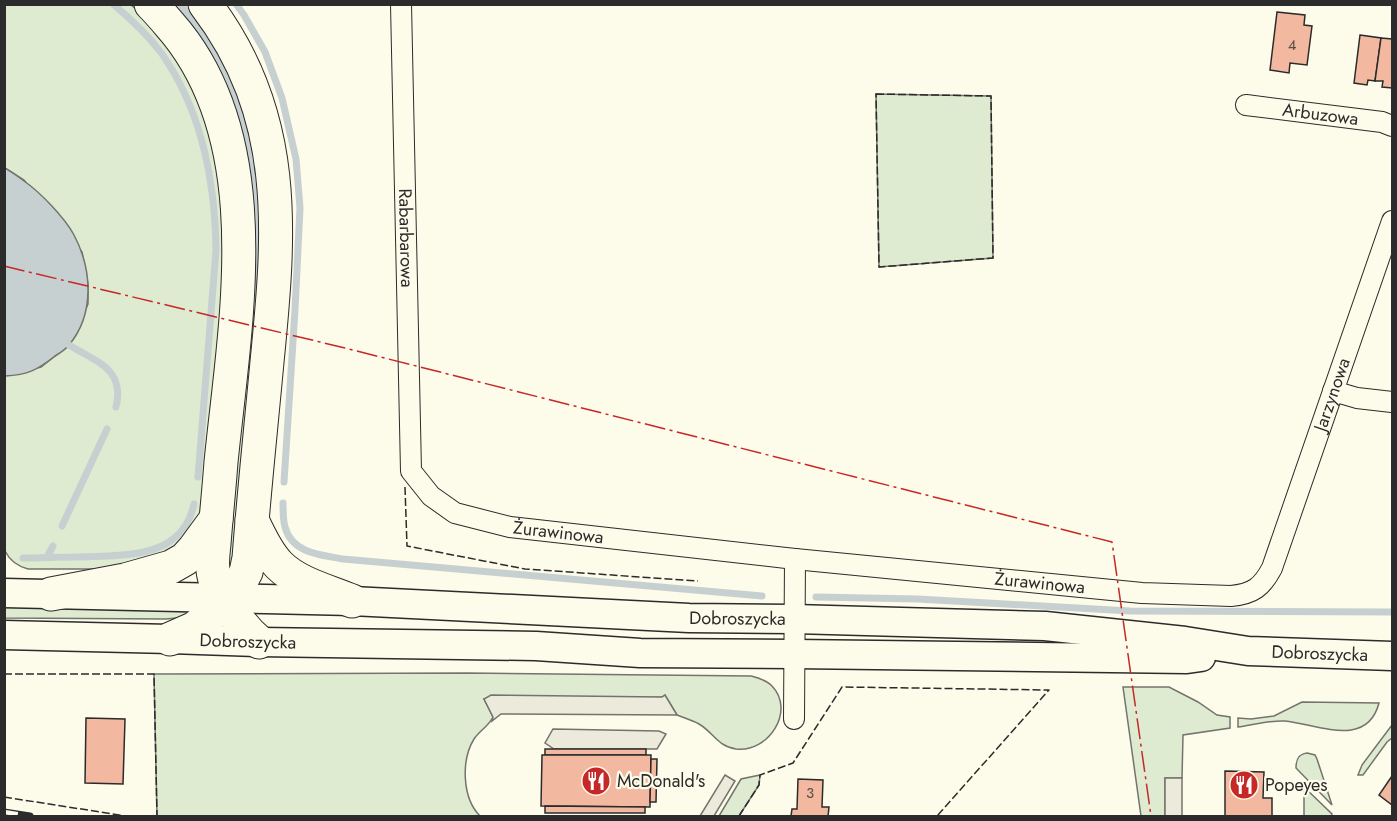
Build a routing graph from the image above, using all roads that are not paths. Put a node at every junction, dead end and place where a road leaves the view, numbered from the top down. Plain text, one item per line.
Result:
1 (151, 4) edge
2 (205, 4) edge
3 (401, 4) edge
4 (1246, 105) dead end
5 (1392, 126) edge
6 (1392, 221) edge
7 (1333, 391) junction
8 (1392, 402) edge
9 (411, 471) joint
10 (216, 519) junction
11 (252, 520) junction
12 (795, 559) junction
13 (1272, 568) joint
14 (4, 593) edge
15 (51, 594) junction
16 (225, 598) junction
17 (352, 601) junction
18 (794, 619) junction
19 (4, 635) edge
20 (170, 639) junction
21 (259, 642) junction
22 (1248, 651) junction
23 (794, 654) junction
24 (1392, 656) edge
25 (794, 719) dead end

1 - 10 highway
2 - 11 highway
3 - 9 street, Rabarbarowa
4 - 5 street, Arbuzowa
6 - 7 street, Jarzynowa
7 - 8 street
7 - 13 street, Jarzynowa
9 - 12 street, Żurawinowa
10 - 15 highway
10 - 16 highway
11 - 16 highway
11 - 17 highway
12 - 13 street, Żurawinowa
12 - 18 street
14 - 15 main road, Dobroszycka
15 - 16 main road, Dobroszycka
16 - 17 main road, Dobroszycka
16 - 20 highway
16 - 21 highway
17 - 18 main road, Dobroszycka
18 - 22 main road, Dobroszycka
18 - 23 street
19 - 20 main road, Dobroszycka
20 - 21 main road, Dobroszycka
21 - 23 main road, Dobroszycka
22 - 23 main road, Dobroszycka
22 - 24 main road, Dobroszycka
23 - 25 street, Dobroszycka

